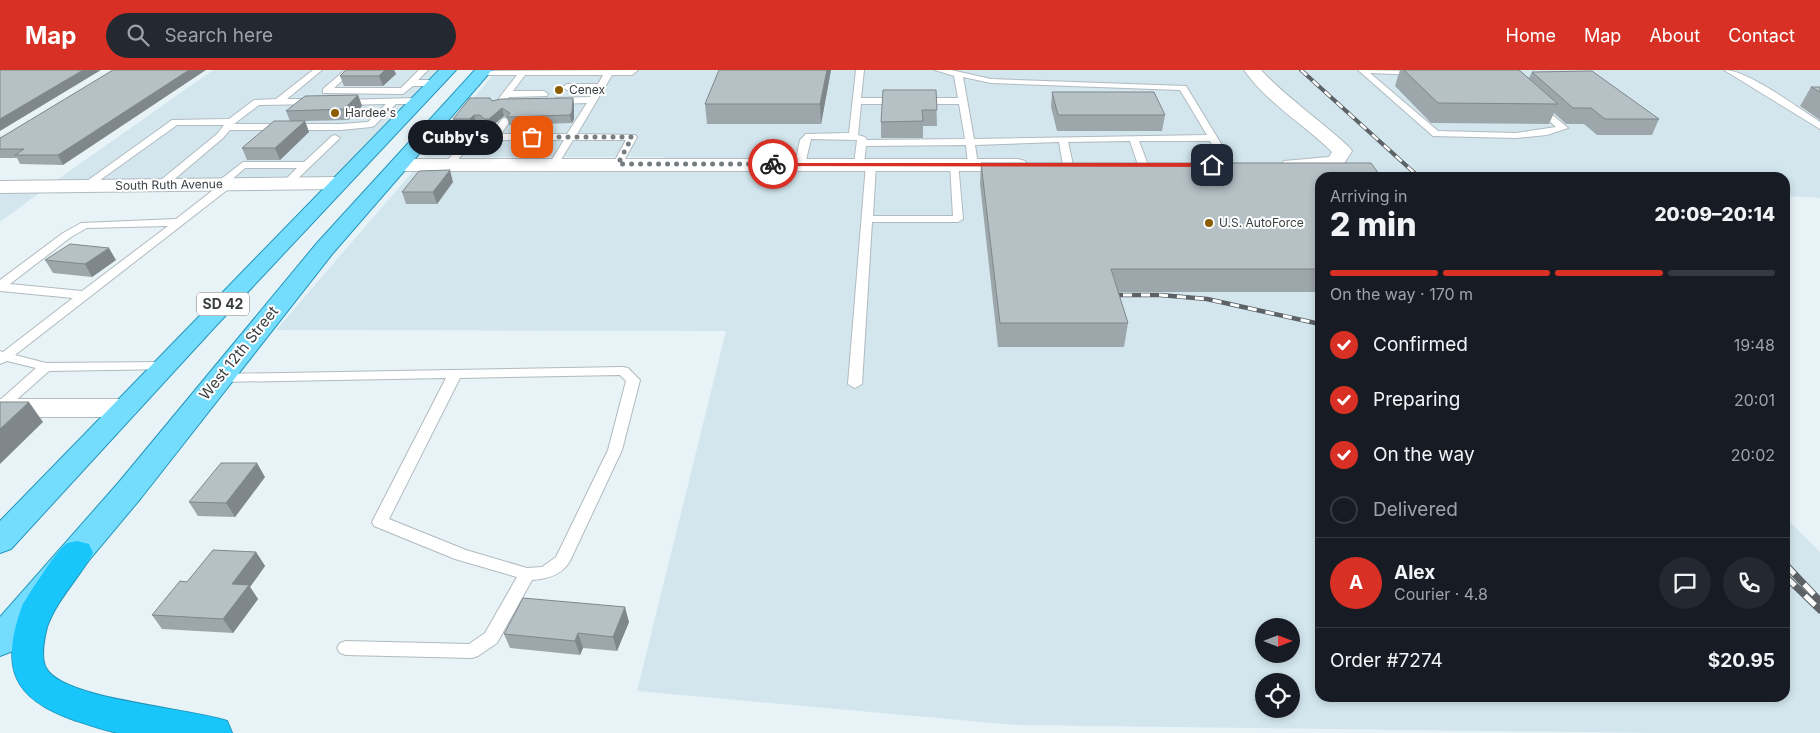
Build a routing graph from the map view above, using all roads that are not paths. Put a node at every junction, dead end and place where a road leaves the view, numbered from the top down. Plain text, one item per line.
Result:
1 (318, 70) edge
2 (350, 70) edge
3 (634, 70) edge
4 (860, 70) edge
5 (939, 70) edge
6 (1252, 70) edge
7 (1363, 70) edge
8 (1728, 70) edge
9 (483, 72) edge
10 (523, 73) junction
11 (436, 74) edge
12 (958, 74) junction
13 (1431, 74) edge
14 (600, 87) junction
15 (546, 91) dead end
16 (564, 91) dead end
17 (414, 92) junction
18 (506, 94) junction
19 (1528, 97) edge
20 (857, 101) junction
21 (963, 101) junction
22 (278, 102) junction
23 (326, 102) edge
24 (336, 102) edge
25 (395, 113) junction
26 (505, 122) edge
27 (229, 124) junction
28 (371, 124) junction
29 (1820, 126) edge
30 (479, 127) dead end
31 (853, 136) junction
32 (472, 137) junction
33 (494, 137) junction
34 (570, 137) junction
35 (335, 138) dead end
36 (1133, 138) junction
37 (1214, 138) junction
38 (1062, 139) junction
39 (970, 142) junction
40 (862, 143) junction
41 (554, 164) junction
42 (618, 164) junction
43 (800, 164) junction
44 (865, 164) junction
45 (964, 164) junction
46 (306, 165) junction
47 (400, 165) junction
48 (449, 165) junction
49 (1061, 165) joint
50 (1143, 165) edge
51 (1220, 165) joint
52 (1249, 165) edge
53 (1269, 165) edge
54 (339, 183) junction
55 (286, 184) junction
56 (223, 185) junction
57 (85, 186) junction
58 (160, 186) junction
59 (0, 187) edge
60 (867, 219) junction
61 (179, 222) junction
62 (0, 287) edge
63 (84, 295) junction
64 (2, 357) edge
65 (164, 366) junction
66 (46, 367) junction
67 (455, 374) junction
68 (219, 378) junction
69 (855, 384) dead end
70 (0, 407) edge
71 (125, 408) junction
72 (0, 541) edge
73 (77, 553) junction
74 (527, 574) junction
75 (0, 641) edge
76 (346, 648) dead end
77 (213, 733) edge

1 - 22 lane
2 - 17 lane
3 - 14 lane
4 - 20 lane
5 - 12 lane
6 - 53 street
7 - 13 lane
7 - 19 lane
8 - 29 lane
9 - 10 lane
9 - 47 main road, West 12th Street / SD 42
10 - 14 lane
10 - 18 lane
11 - 17 main road, SD 42
12 - 21 lane
12 - 37 lane
14 - 16 lane
14 - 18 lane
14 - 18 lane
14 - 34 lane
15 - 18 lane
17 - 25 main road, SD 42
20 - 21 lane
20 - 31 lane
21 - 39 lane
22 - 23 lane
22 - 27 lane
24 - 25 lane
25 - 28 lane
25 - 28 lane
25 - 54 main road, SD 42
26 - 33 lane
27 - 28 lane
27 - 57 lane
27 - 58 lane
30 - 32 lane
31 - 40 lane
31 - 43 lane
32 - 33 lane
32 - 48 lane
33 - 34 lane
34 - 41 lane
34 - 42 lane
35 - 46 lane
36 - 37 lane
36 - 38 lane
36 - 50 lane
37 - 51 lane
38 - 39 lane
38 - 49 lane
39 - 40 lane
39 - 45 lane
40 - 44 lane
41 - 42 street
41 - 48 street
42 - 43 street
43 - 44 street
44 - 45 street
44 - 60 lane
45 - 49 street
45 - 60 lane
46 - 55 lane
46 - 56 lane
47 - 48 street
47 - 68 main road, West 12th Street / SD 42
51 - 52 street
54 - 55 street, South Ruth Avenue
54 - 65 main road, SD 42
55 - 56 street, South Ruth Avenue
56 - 58 street, South Ruth Avenue
56 - 61 lane
57 - 58 street, South Ruth Avenue
57 - 59 street, South Ruth Avenue
60 - 69 lane
61 - 62 lane
61 - 63 lane
62 - 63 lane
63 - 64 lane
64 - 66 lane
65 - 66 lane
65 - 71 main road, SD 42
66 - 70 lane
67 - 68 lane
67 - 74 lane
67 - 74 lane
68 - 73 main road, West 12th Street / SD 42
70 - 71 street
71 - 72 main road, SD 42
73 - 75 main road, West 12th Street / SD 42
73 - 77 highway
74 - 76 lane

